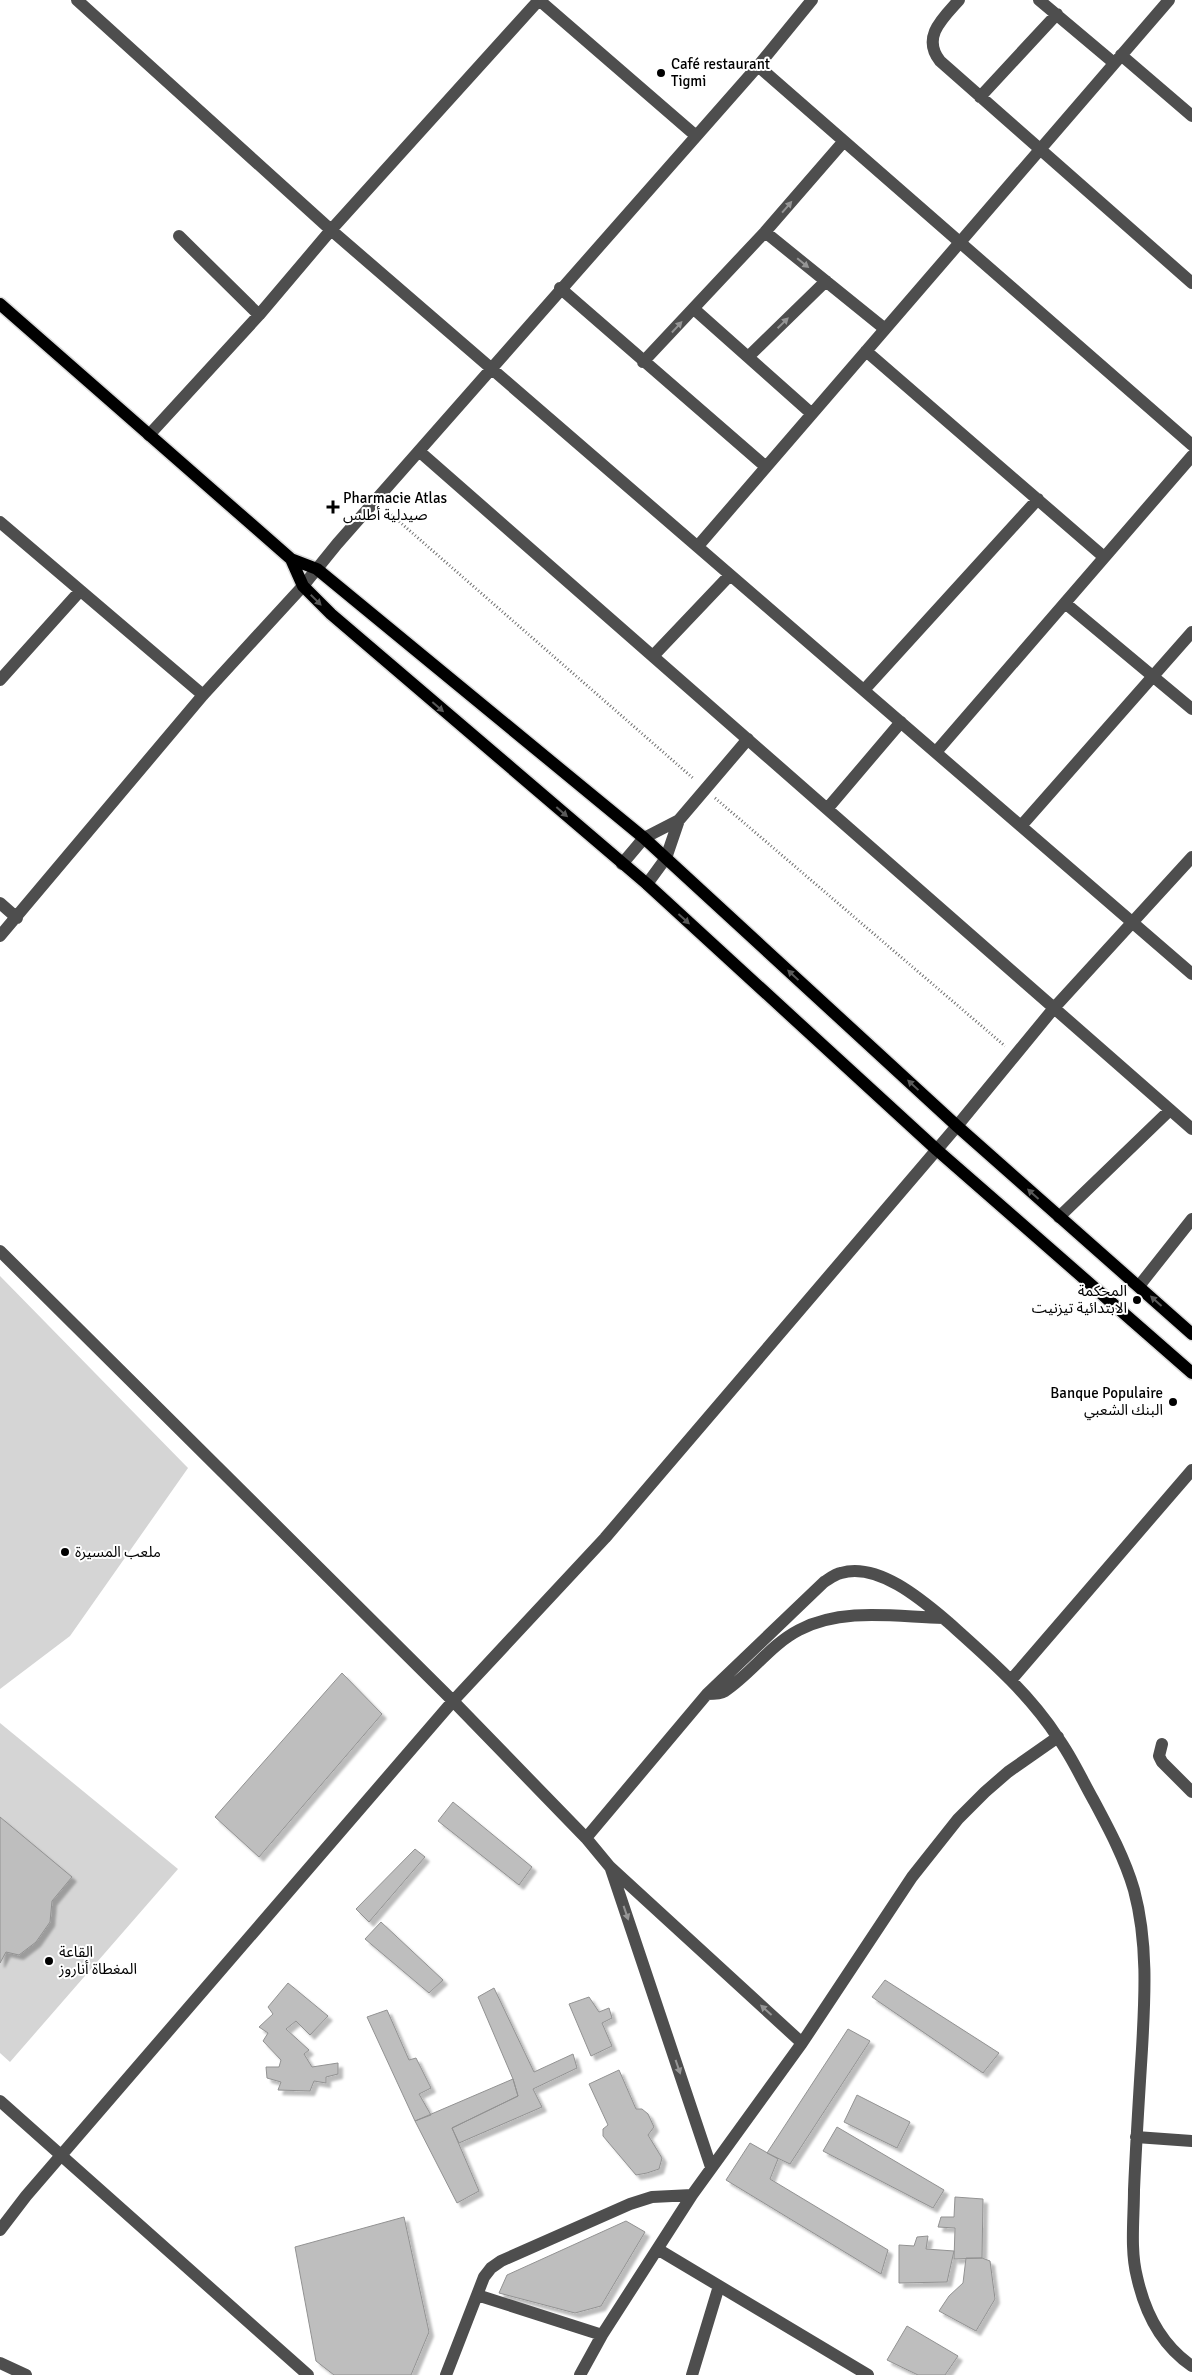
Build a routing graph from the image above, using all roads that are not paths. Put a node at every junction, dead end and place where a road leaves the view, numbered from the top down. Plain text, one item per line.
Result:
1 (77, 0) edge
2 (539, 0) edge
3 (812, 0) edge
4 (958, 0) edge
5 (1039, 0) edge
6 (1162, 2) edge
7 (1057, 14) junction
8 (1118, 59) junction
9 (758, 66) junction
10 (980, 97) junction
11 (1192, 116) edge
12 (695, 135) junction
13 (844, 141) junction
14 (1040, 150) junction
15 (331, 230) junction
16 (765, 232) junction
17 (179, 236) dead end
18 (960, 242) junction
19 (826, 282) junction
20 (1192, 283) edge
21 (560, 288) junction
22 (0, 304) edge
23 (694, 309) junction
24 (259, 315) junction
25 (885, 329) junction
26 (866, 352) junction
27 (748, 357) junction
28 (643, 362) junction
29 (491, 368) junction
30 (812, 414) junction
31 (149, 435) junction
32 (1192, 445) edge
33 (420, 452) junction
34 (1192, 456) edge
35 (766, 467) junction
36 (1038, 499) junction
37 (0, 522) edge
38 (698, 546) junction
39 (1104, 557) junction
40 (291, 559) junction
41 (317, 569) junction
42 (730, 575) junction
43 (303, 586) junction
44 (80, 590) junction
45 (1065, 603) junction
46 (1192, 632) edge
47 (653, 656) junction
48 (1154, 677) junction
49 (0, 680) edge
50 (864, 690) junction
51 (203, 695) junction
52 (1192, 709) edge
53 (901, 722) junction
54 (748, 740) junction
55 (936, 752) junction
56 (827, 809) junction
57 (679, 820) junction
58 (1021, 826) junction
59 (644, 838) junction
60 (1192, 857) edge
61 (666, 858) junction
62 (622, 864) junction
63 (647, 884) junction
64 (0, 903) edge
65 (17, 918) junction
66 (1133, 923) junction
67 (0, 936) edge
68 (1192, 974) edge
69 (1054, 1008) junction
70 (1170, 1110) junction
71 (958, 1126) junction
72 (1192, 1129) edge
73 (937, 1150) junction
74 (1059, 1216) junction
75 (1192, 1220) edge
76 (0, 1252) edge
77 (1139, 1286) junction
78 (1192, 1334) edge
79 (1192, 1373) edge
80 (1192, 1470) edge
81 (791, 1612) junction
82 (943, 1618) junction
83 (801, 1629) junction
84 (1011, 1680) junction
85 (707, 1694) junction
86 (453, 1700) junction
87 (1058, 1737) junction
88 (1162, 1744) dead end
89 (1192, 1792) edge
90 (586, 1838) junction
91 (610, 1867) junction
92 (802, 2043) junction
93 (0, 2101) edge
94 (1136, 2137) junction
95 (1192, 2141) edge
96 (62, 2156) junction
97 (711, 2167) junction
98 (692, 2195) junction
99 (0, 2230) edge
100 (659, 2250) junction
101 (719, 2286) junction
102 (478, 2295) junction
103 (602, 2335) junction
104 (0, 2363) edge
105 (1192, 2366) edge
106 (26, 2375) edge
107 (308, 2375) edge
108 (446, 2375) edge
109 (580, 2375) edge
110 (692, 2375) edge
111 (868, 2375) edge

1 - 15 street
2 - 12 street
2 - 15 street
3 - 9 street
4 - 10 street
5 - 7 street
6 - 8 street
7 - 8 street
7 - 10 street
8 - 11 street
8 - 14 street
9 - 12 street
9 - 13 street
10 - 14 street
12 - 21 street
16 -> 13 street
13 - 18 street
14 - 18 street
14 - 20 street
15 - 24 street
15 - 29 street
16 -> 19 street
16 - 23 street
17 - 24 street
18 - 25 street
18 - 32 street
19 - 25 street
27 -> 19 street
21 - 28 street
21 - 29 street
22 - 31 main road
23 - 27 street
28 -> 23 street
24 - 31 street
25 - 26 street
26 - 30 street
26 - 36 street
27 - 30 street
28 - 35 street
29 - 33 street
29 - 38 street
30 - 35 street
31 - 40 main road
33 - 41 street
33 - 47 street
34 - 39 street
35 - 38 street
36 - 39 street
36 - 50 street
37 - 44 street
38 - 42 street
39 - 45 street
40 - 41 main road
40 - 43 main road
41 - 43 street
41 - 59 main road
42 - 47 street
42 - 50 street
43 - 51 street
43 -> 62 main road
44 - 49 street
44 - 51 street
45 - 48 street
45 - 55 street
46 - 48 street
47 - 54 street
48 - 52 street
48 - 58 street
50 - 53 street
51 - 65 street
53 - 55 street
53 - 56 street
54 - 56 street
54 - 57 street
55 - 58 street
56 - 69 street
57 - 59 street
57 - 61 street
58 - 66 street
59 - 61 main road
59 - 62 street
60 - 66 street
61 - 63 street
71 -> 61 main road
62 - 63 main road
63 -> 73 main road
64 - 65 street
65 - 67 street
66 - 68 street
66 - 69 street
69 - 70 street
69 - 71 street
70 - 72 street
70 - 74 street
71 - 73 street
74 -> 71 main road
73 - 79 main road
73 - 86 street
74 - 77 main road
75 - 77 street
76 - 86 street
78 -> 77 main road
80 - 84 street
81 - 82 street
81 - 83 street
81 - 85 street
82 - 83 street
82 - 84 street
83 - 85 street
84 - 87 street
85 - 90 street
86 - 90 street
86 - 96 street
87 - 92 street
87 - 94 street
88 - 89 street
90 - 91 street
92 -> 91 street
91 -> 97 street
92 - 97 street
93 - 96 street
94 - 95 street
94 - 105 street
96 - 99 street
96 - 107 street
97 - 98 street
98 - 100 street
98 - 102 street
100 - 101 street
100 - 103 street
101 - 110 street
101 - 111 street
102 - 103 street
102 - 108 street
103 - 109 street
104 - 106 street

